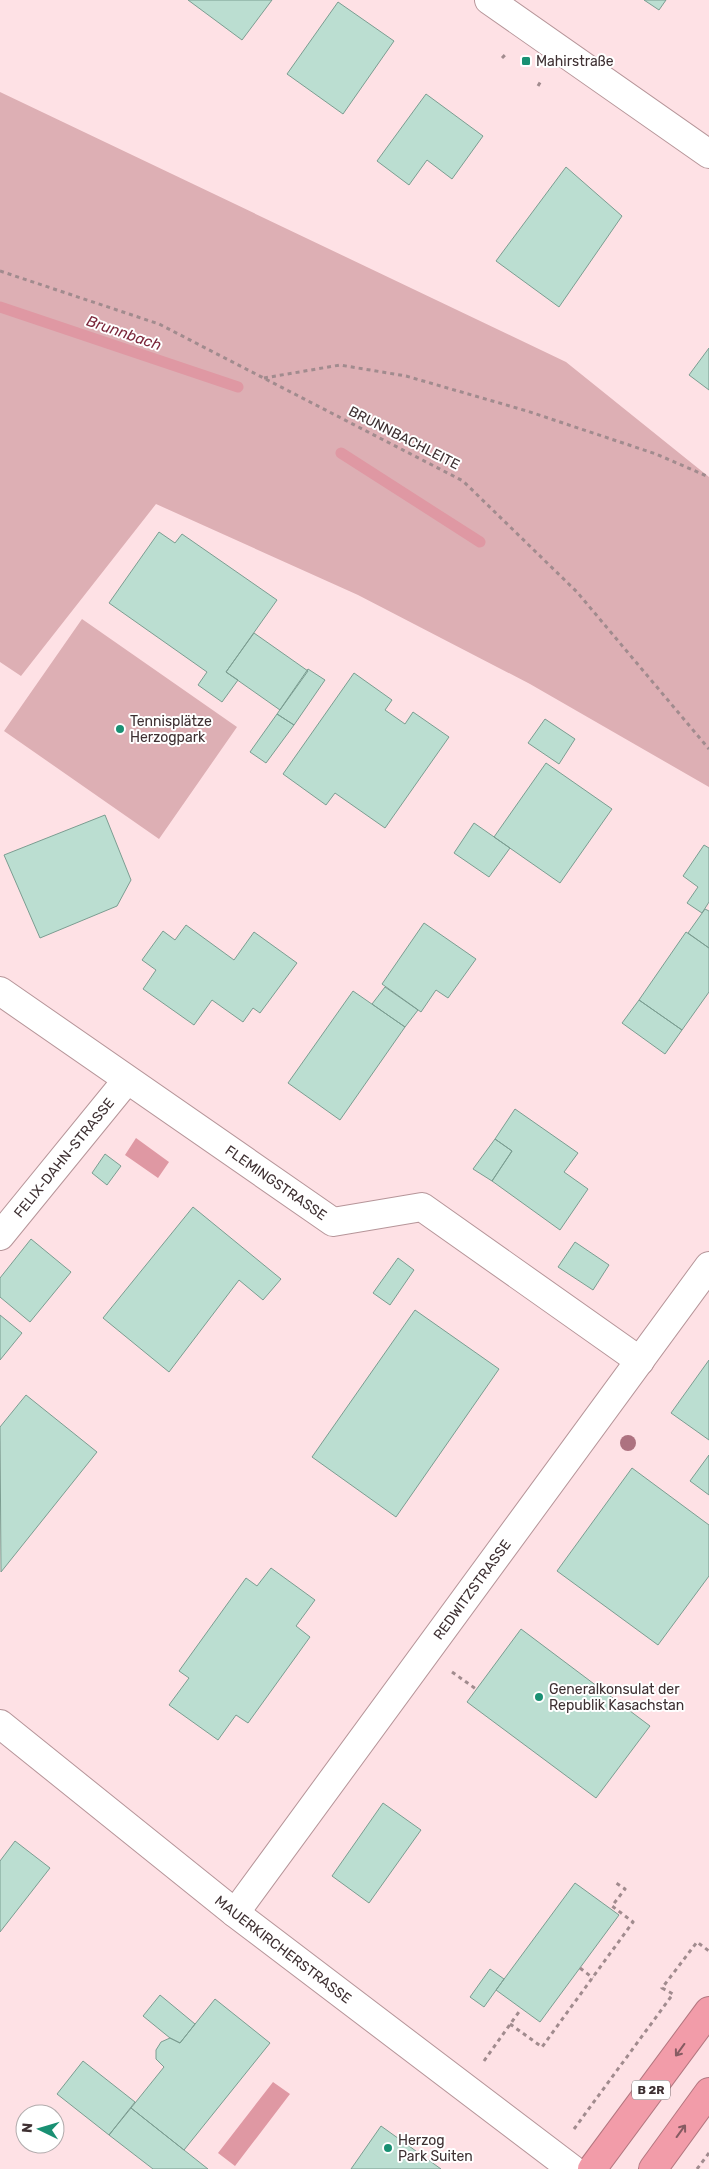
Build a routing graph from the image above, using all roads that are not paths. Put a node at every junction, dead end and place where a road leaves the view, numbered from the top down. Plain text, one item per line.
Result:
1 (488, 0) edge
2 (709, 154) edge
3 (0, 991) edge
4 (127, 1080) junction
5 (0, 1236) edge
6 (709, 1266) edge
7 (640, 1361) junction
8 (0, 1724) edge
9 (235, 1913) junction
10 (709, 2011) edge
11 (709, 2092) edge
12 (563, 2162) edge
13 (592, 2169) edge
14 (653, 2169) edge

1 - 2 street
3 - 4 street, FLEMINGSTRASSE
4 - 5 street, FELIX-DAHN-STRASSE
4 - 7 street, FLEMINGSTRASSE
6 - 7 street, REDWITZSTRASSE
7 - 9 street, REDWITZSTRASSE
8 - 9 street, MAUERKIRCHERSTRASSE
9 - 12 street, MAUERKIRCHERSTRASSE
10 -> 13 highway, B 2R
14 -> 11 highway

